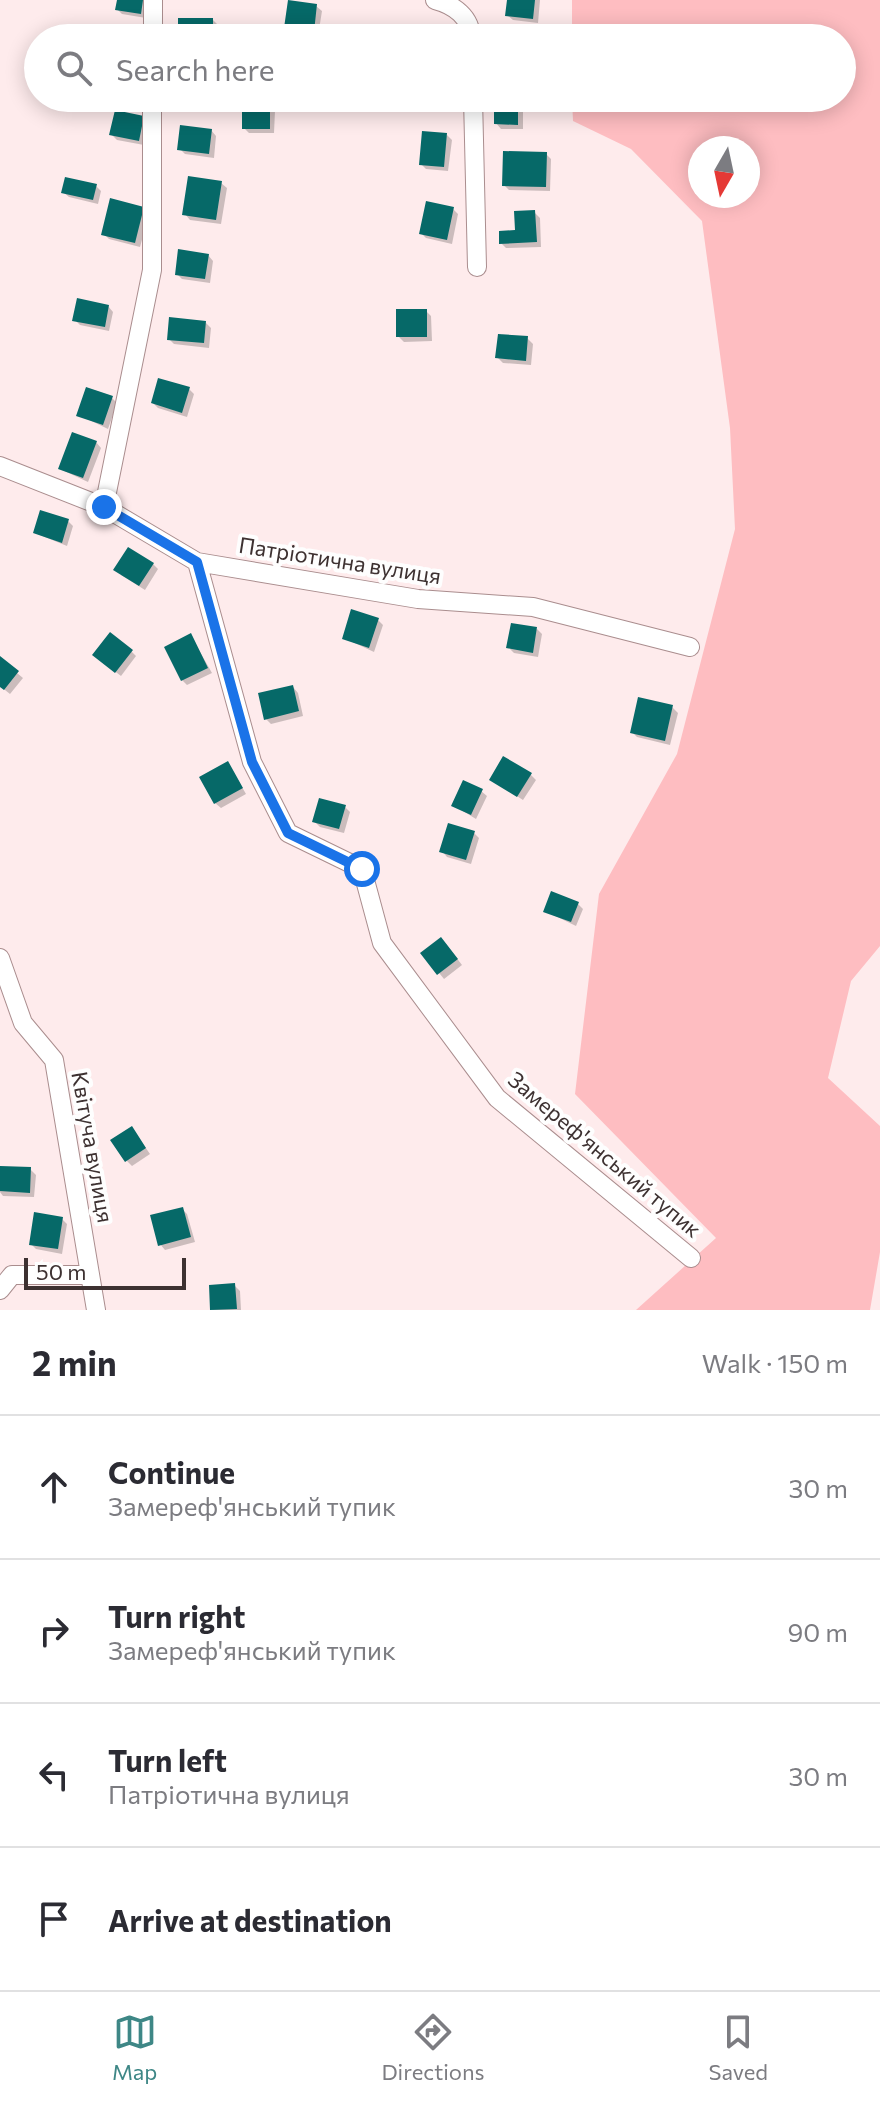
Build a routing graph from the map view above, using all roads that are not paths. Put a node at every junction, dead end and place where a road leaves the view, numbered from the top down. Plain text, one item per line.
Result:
1 (153, 0) edge
2 (435, 0) edge
3 (153, 24) edge
4 (469, 24) edge
5 (152, 112) edge
6 (473, 112) edge
7 (477, 267) dead end
8 (0, 466) edge
9 (104, 507) junction
10 (197, 562) junction
11 (690, 647) dead end
12 (0, 958) edge
13 (691, 1258) dead end
14 (90, 1275) junction
15 (0, 1290) edge
16 (96, 1310) edge

1 - 3 street
2 - 4 street
5 - 9 street
6 - 7 street
8 - 9 street, Патріотична вулиця
9 - 10 street, Патріотична вулиця
10 - 11 street, Патріотична вулиця
10 - 13 street, Замереф'янський тупик
12 - 14 street, Квітуча вулиця
14 - 15 street
14 - 16 street, Квітуча вулиця

